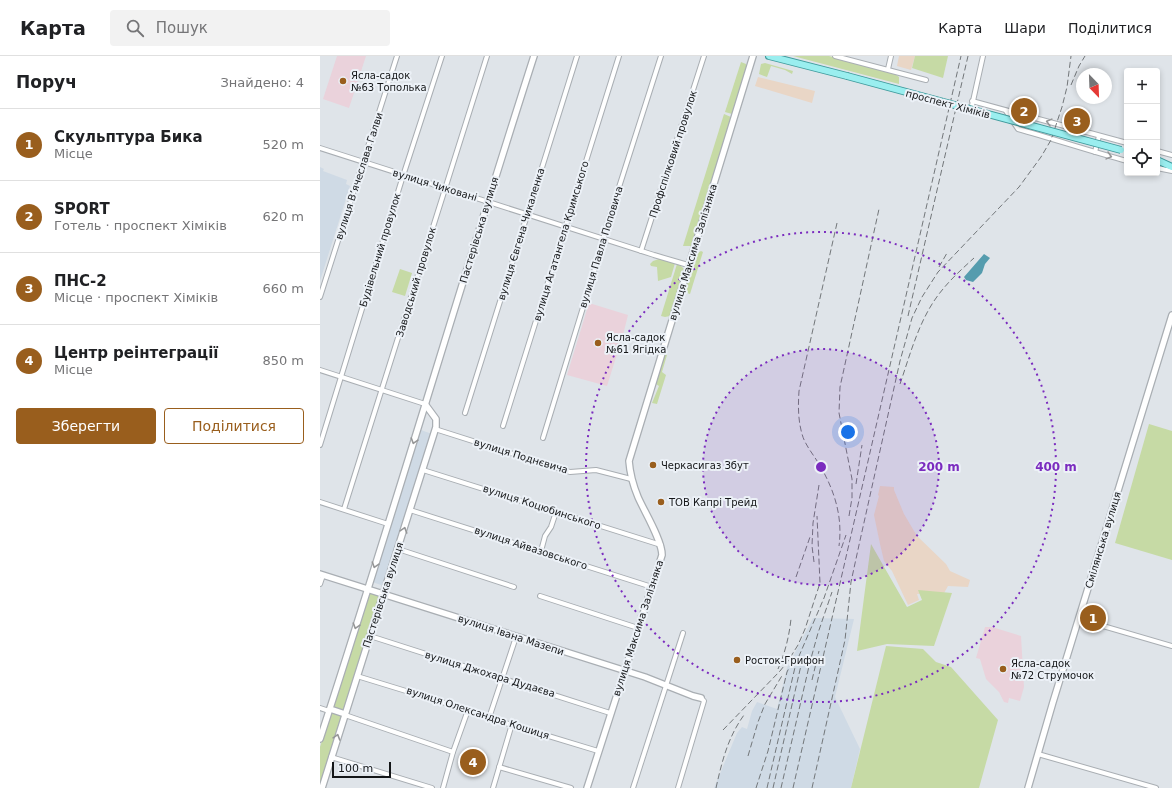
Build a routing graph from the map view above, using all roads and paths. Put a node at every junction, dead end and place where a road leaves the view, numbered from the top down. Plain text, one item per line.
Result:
1 (397, 56) edge
2 (442, 56) edge
3 (487, 56) edge
4 (534, 56) edge
5 (577, 56) edge
6 (619, 56) edge
7 (661, 56) edge
8 (704, 56) edge
9 (753, 56) edge
10 (769, 56) edge
11 (835, 56) edge
12 (891, 56) edge
13 (983, 56) edge
14 (888, 69) junction
15 (926, 80) dead end
16 (972, 101) junction
17 (985, 105) junction
18 (1006, 111) junction
19 (984, 115) junction
20 (1014, 123) junction
21 (1099, 136) junction
22 (1124, 142) edge
23 (320, 148) edge
24 (1124, 151) edge
25 (1095, 152) junction
26 (1160, 152) edge
27 (1172, 156) edge
28 (1124, 160) edge
29 (1160, 160) edge
30 (1172, 160) edge
31 (1160, 161) edge
32 (363, 163) junction
33 (1172, 167) edge
34 (1160, 168) edge
35 (1172, 170) edge
36 (404, 176) junction
37 (445, 188) junction
38 (488, 202) junction
39 (527, 214) junction
40 (565, 226) junction
41 (604, 240) junction
42 (641, 251) junction
43 (688, 265) junction
44 (320, 297) edge
45 (1172, 315) edge
46 (320, 370) edge
47 (341, 376) junction
48 (382, 389) junction
49 (425, 404) junction
50 (465, 413) dead end
51 (503, 426) dead end
52 (435, 429) junction
53 (543, 438) dead end
54 (320, 445) edge
55 (423, 470) junction
56 (631, 479) junction
57 (320, 502) edge
58 (344, 509) junction
59 (410, 510) junction
60 (556, 512) junction
61 (388, 524) junction
62 (661, 545) junction
63 (398, 549) junction
64 (541, 551) junction
65 (322, 575) edge
66 (320, 584) edge
67 (514, 587) dead end
68 (652, 587) junction
69 (367, 589) junction
70 (384, 594) junction
71 (540, 596) dead end
72 (1078, 618) junction
73 (638, 628) junction
74 (683, 633) dead end
75 (370, 636) junction
76 (516, 636) junction
77 (1172, 646) edge
78 (623, 671) junction
79 (357, 676) junction
80 (503, 678) junction
81 (666, 686) junction
82 (701, 698) joint
83 (320, 708) edge
84 (330, 710) junction
85 (468, 710) junction
86 (610, 712) junction
87 (345, 714) junction
88 (489, 718) junction
89 (512, 724) junction
90 (320, 739) edge
91 (598, 751) junction
92 (453, 752) junction
93 (1038, 754) junction
94 (331, 757) junction
95 (498, 767) junction
96 (322, 788) edge
97 (432, 788) edge
98 (443, 788) edge
99 (493, 788) edge
100 (571, 788) edge
101 (586, 788) edge
102 (633, 788) edge
103 (678, 788) edge
104 (1028, 788) edge
105 (1156, 788) edge

1 - 32 street, вулиця Вʼячеслава Галви
2 - 36 street, Будівельний провулок
3 - 37 street, Заводський провулок
4 - 38 main road, Пастерівська вулиця
5 - 39 street, вулиця Євгена Чикаленка
6 - 40 street, вулиця Агатангела Кримського
7 - 41 street, вулиця Павла Поповича
8 - 42 street, Профспілковий провулок
9 - 43 main road, вулиця Максима Залізняка
10 - 24 main road, проспект Хіміків, bridge
11 - 14 street
12 - 14 street
13 - 16 street
14 - 15 street
16 - 17 street
16 - 19 street
17 - 18 street
17 - 19 street
18 - 20 street
21 -> 18 street
19 - 20 street
20 - 25 street
21 - 22 street
21 - 25 street
23 - 32 street, вулиця Чиковані
25 -> 28 street
26 - 27 street
29 - 30 main road
31 - 33 main road
32 - 36 street, вулиця Чиковані
32 - 44 street, вулиця Вʼячеслава Галви
34 - 35 street
36 - 37 street, вулиця Чиковані
36 - 47 street, Будівельний провулок
37 - 38 street, вулиця Чиковані
37 - 48 street, Заводський провулок
38 - 39 street, вулиця Чиковані
38 - 49 main road, Пастерівська вулиця
39 - 40 street, вулиця Чиковані
39 - 50 street, вулиця Євгена Чикаленка
40 - 41 street, вулиця Чиковані
40 - 51 street, вулиця Агатангела Кримського
41 - 42 street, вулиця Чиковані
41 - 53 street, вулиця Павла Поповича
42 - 43 street, вулиця Чиковані
43 - 56 main road, вулиця Максима Залізняка
45 - 72 main road, Смілянська вулиця
46 - 47 street
47 - 48 street
47 - 54 street, Будівельний провулок
48 - 49 street
48 - 58 street, Заводський провулок
49 - 52 main road, Пастерівська вулиця
49 -> 61 main road, Пастерівська вулиця
52 - 55 main road, Пастерівська вулиця
52 - 56 street, вулиця Поднєвича
55 - 59 main road, Пастерівська вулиця
55 - 60 street, вулиця Коцюбинського
56 - 62 main road, вулиця Максима Залізняка
57 - 58 street
58 - 61 street
63 -> 59 main road, Пастерівська вулиця
59 - 64 street, вулиця Айвазовського
60 - 62 street, вулиця Коцюбинського
60 - 64 street
61 -> 69 main road, Пастерівська вулиця
62 - 68 main road, вулиця Максима Залізняка
63 - 67 street
63 - 70 main road, Пастерівська вулиця
64 - 68 street, вулиця Айвазовського
65 - 66 street
65 - 69 main road, вулиця Івана Мазепи
68 - 73 main road, вулиця Максима Залізняка
69 - 70 main road, вулиця Івана Мазепи
69 -> 84 main road, Пастерівська вулиця
70 - 75 main road, Пастерівська вулиця
70 - 76 main road, вулиця Івана Мазепи
71 - 73 street
72 - 77 street
72 - 93 main road, Смілянська вулиця
73 - 78 main road, вулиця Максима Залізняка
74 - 81 street
75 - 79 main road, Пастерівська вулиця
75 - 80 street, вулиця Джохара Дудаєва
76 - 78 main road, вулиця Івана Мазепи
76 - 80 street
78 - 81 main road, вулиця Івана Мазепи
78 - 86 main road, вулиця Максима Залізняка
79 - 85 street, вулиця Олександра Кошиця
79 - 87 main road, Пастерівська вулиця
80 - 86 street, вулиця Джохара Дудаєва
80 - 88 street
81 - 82 main road, вулиця Івана Мазепи
81 - 102 street
82 - 103 street
83 - 84 street
84 - 87 main road
84 - 90 main road, Пастерівська вулиця
85 - 88 street, вулиця Олександра Кошиця
85 - 92 street
86 - 91 main road, вулиця Максима Залізняка
87 - 92 street
94 -> 87 main road, Пастерівська вулиця
88 - 89 street, вулиця Олександра Кошиця
89 - 91 street, вулиця Олександра Кошиця
89 - 95 street
91 - 101 main road, вулиця Максима Залізняка
92 - 98 street
93 - 104 main road, Смілянська вулиця
93 - 105 street
94 - 96 main road, Пастерівська вулиця
94 - 97 street
95 - 99 street
95 - 100 street

